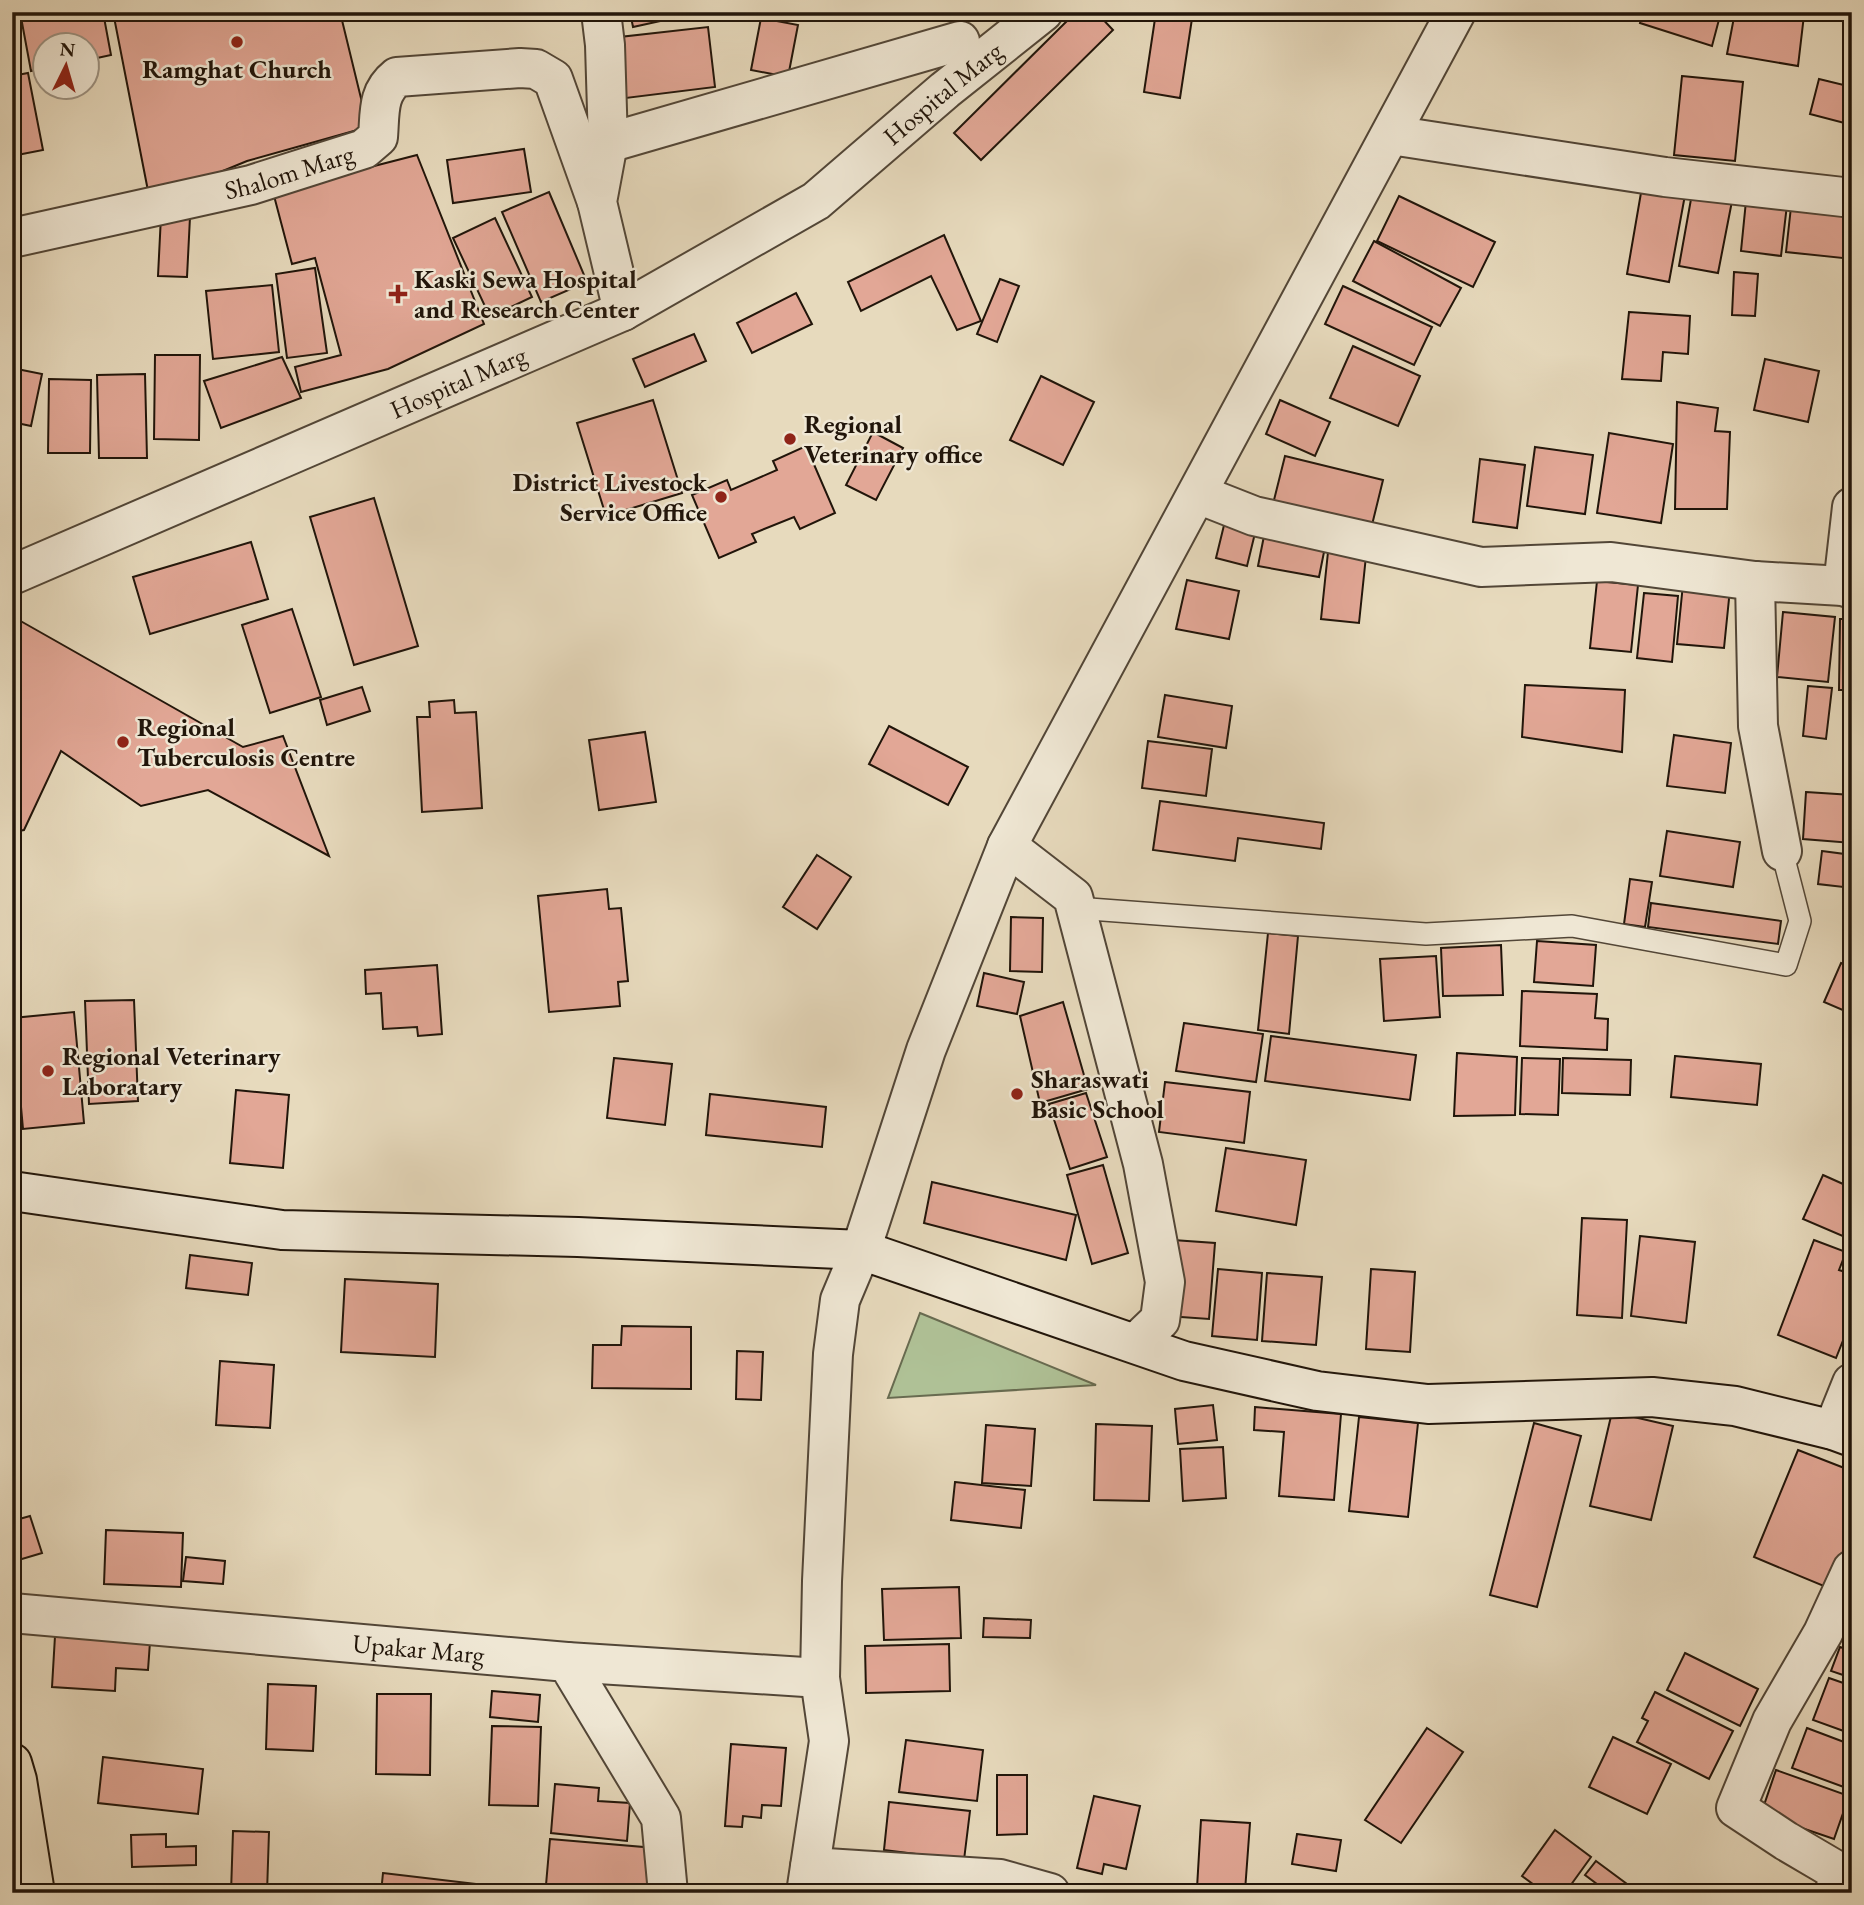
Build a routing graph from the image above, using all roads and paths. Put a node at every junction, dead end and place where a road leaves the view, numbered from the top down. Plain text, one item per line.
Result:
1 (601, 12) edge
2 (1043, 12) edge
3 (1457, 12) edge
4 (964, 27) edge
5 (945, 90) junction
6 (1391, 135) junction
7 (608, 143) junction
8 (1852, 198) edge
9 (597, 202) junction
10 (12, 238) edge
11 (623, 311) junction
12 (1198, 494) junction
13 (1852, 507) edge
14 (12, 575) edge
15 (1755, 581) junction
16 (1847, 587) edge
17 (1007, 846) junction
18 (1782, 851) joint
19 (1076, 908) junction
20 (12, 1191) edge
21 (862, 1250) junction
22 (1136, 1342) junction
23 (1852, 1383) edge
24 (1842, 1433) edge
25 (1852, 1570) edge
26 (12, 1613) edge
27 (567, 1662) junction
28 (820, 1678) junction
29 (14, 1775) edge
30 (808, 1880) edge
31 (35, 1893) edge
32 (668, 1893) edge
33 (1050, 1893) edge
34 (1834, 1893) edge

1 - 7 street
2 - 5 street, Hospital Marg
3 - 6 street
4 - 5 street
4 - 7 street
5 - 11 street, Hospital Marg
6 - 8 street
6 - 12 street
7 - 9 street
9 - 10 street, Shalom Marg
9 - 11 street
11 - 14 street, Hospital Marg
12 - 15 street
12 - 17 street
13 - 16 street
15 - 16 street
15 - 18 street
17 - 19 street
17 - 21 street
18 - 19 lane
19 - 22 street
20 - 21 street
21 - 22 street
21 - 28 street
22 - 24 street
23 - 24 street
25 - 34 street
26 - 27 street, Upakar Marg
27 - 28 street, Upakar Marg
27 - 32 street
28 - 30 street
29 - 31 main road
30 - 33 street

